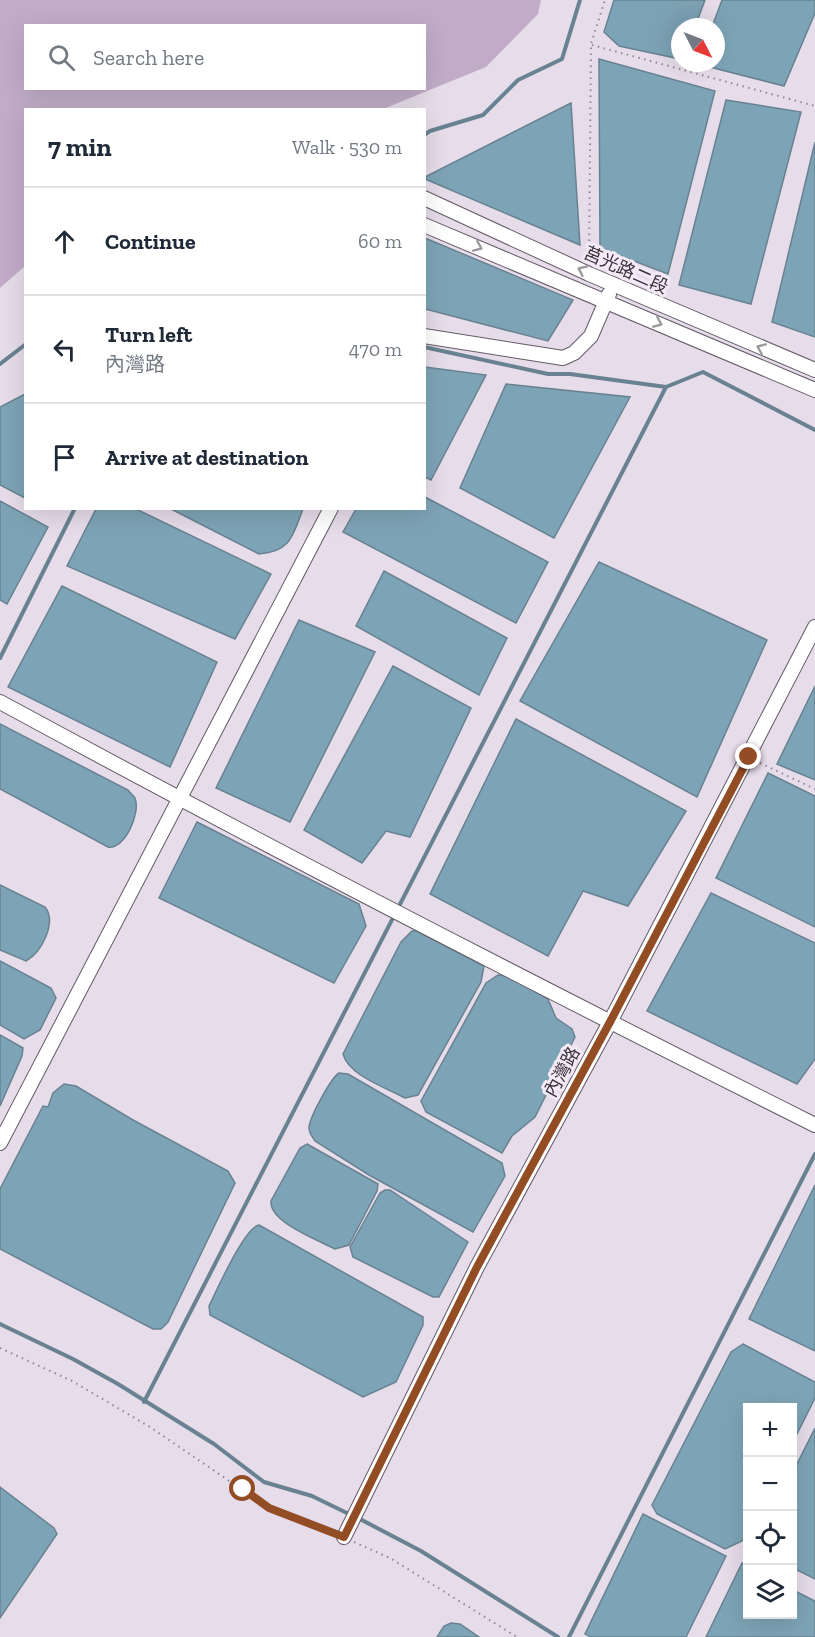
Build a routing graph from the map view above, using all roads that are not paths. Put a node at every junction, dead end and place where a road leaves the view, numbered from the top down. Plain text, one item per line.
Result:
1 (426, 199) edge
2 (426, 226) edge
3 (612, 283) junction
4 (606, 301) junction
5 (426, 336) edge
6 (815, 370) edge
7 (815, 390) edge
8 (329, 510) edge
9 (815, 627) edge
10 (0, 702) edge
11 (180, 800) junction
12 (610, 1022) junction
13 (815, 1125) edge
14 (0, 1143) edge
15 (344, 1537) road end

3 -> 1 street, 莒光路二段
2 -> 4 street, 莒光路二段
3 - 4 street
6 -> 3 street, 莒光路二段
4 - 5 street
4 -> 7 street, 莒光路二段
8 - 11 street
9 - 12 street, 內灣路
10 - 11 street
11 - 12 street
11 - 14 street
12 - 13 street
12 - 15 street, 內灣路

